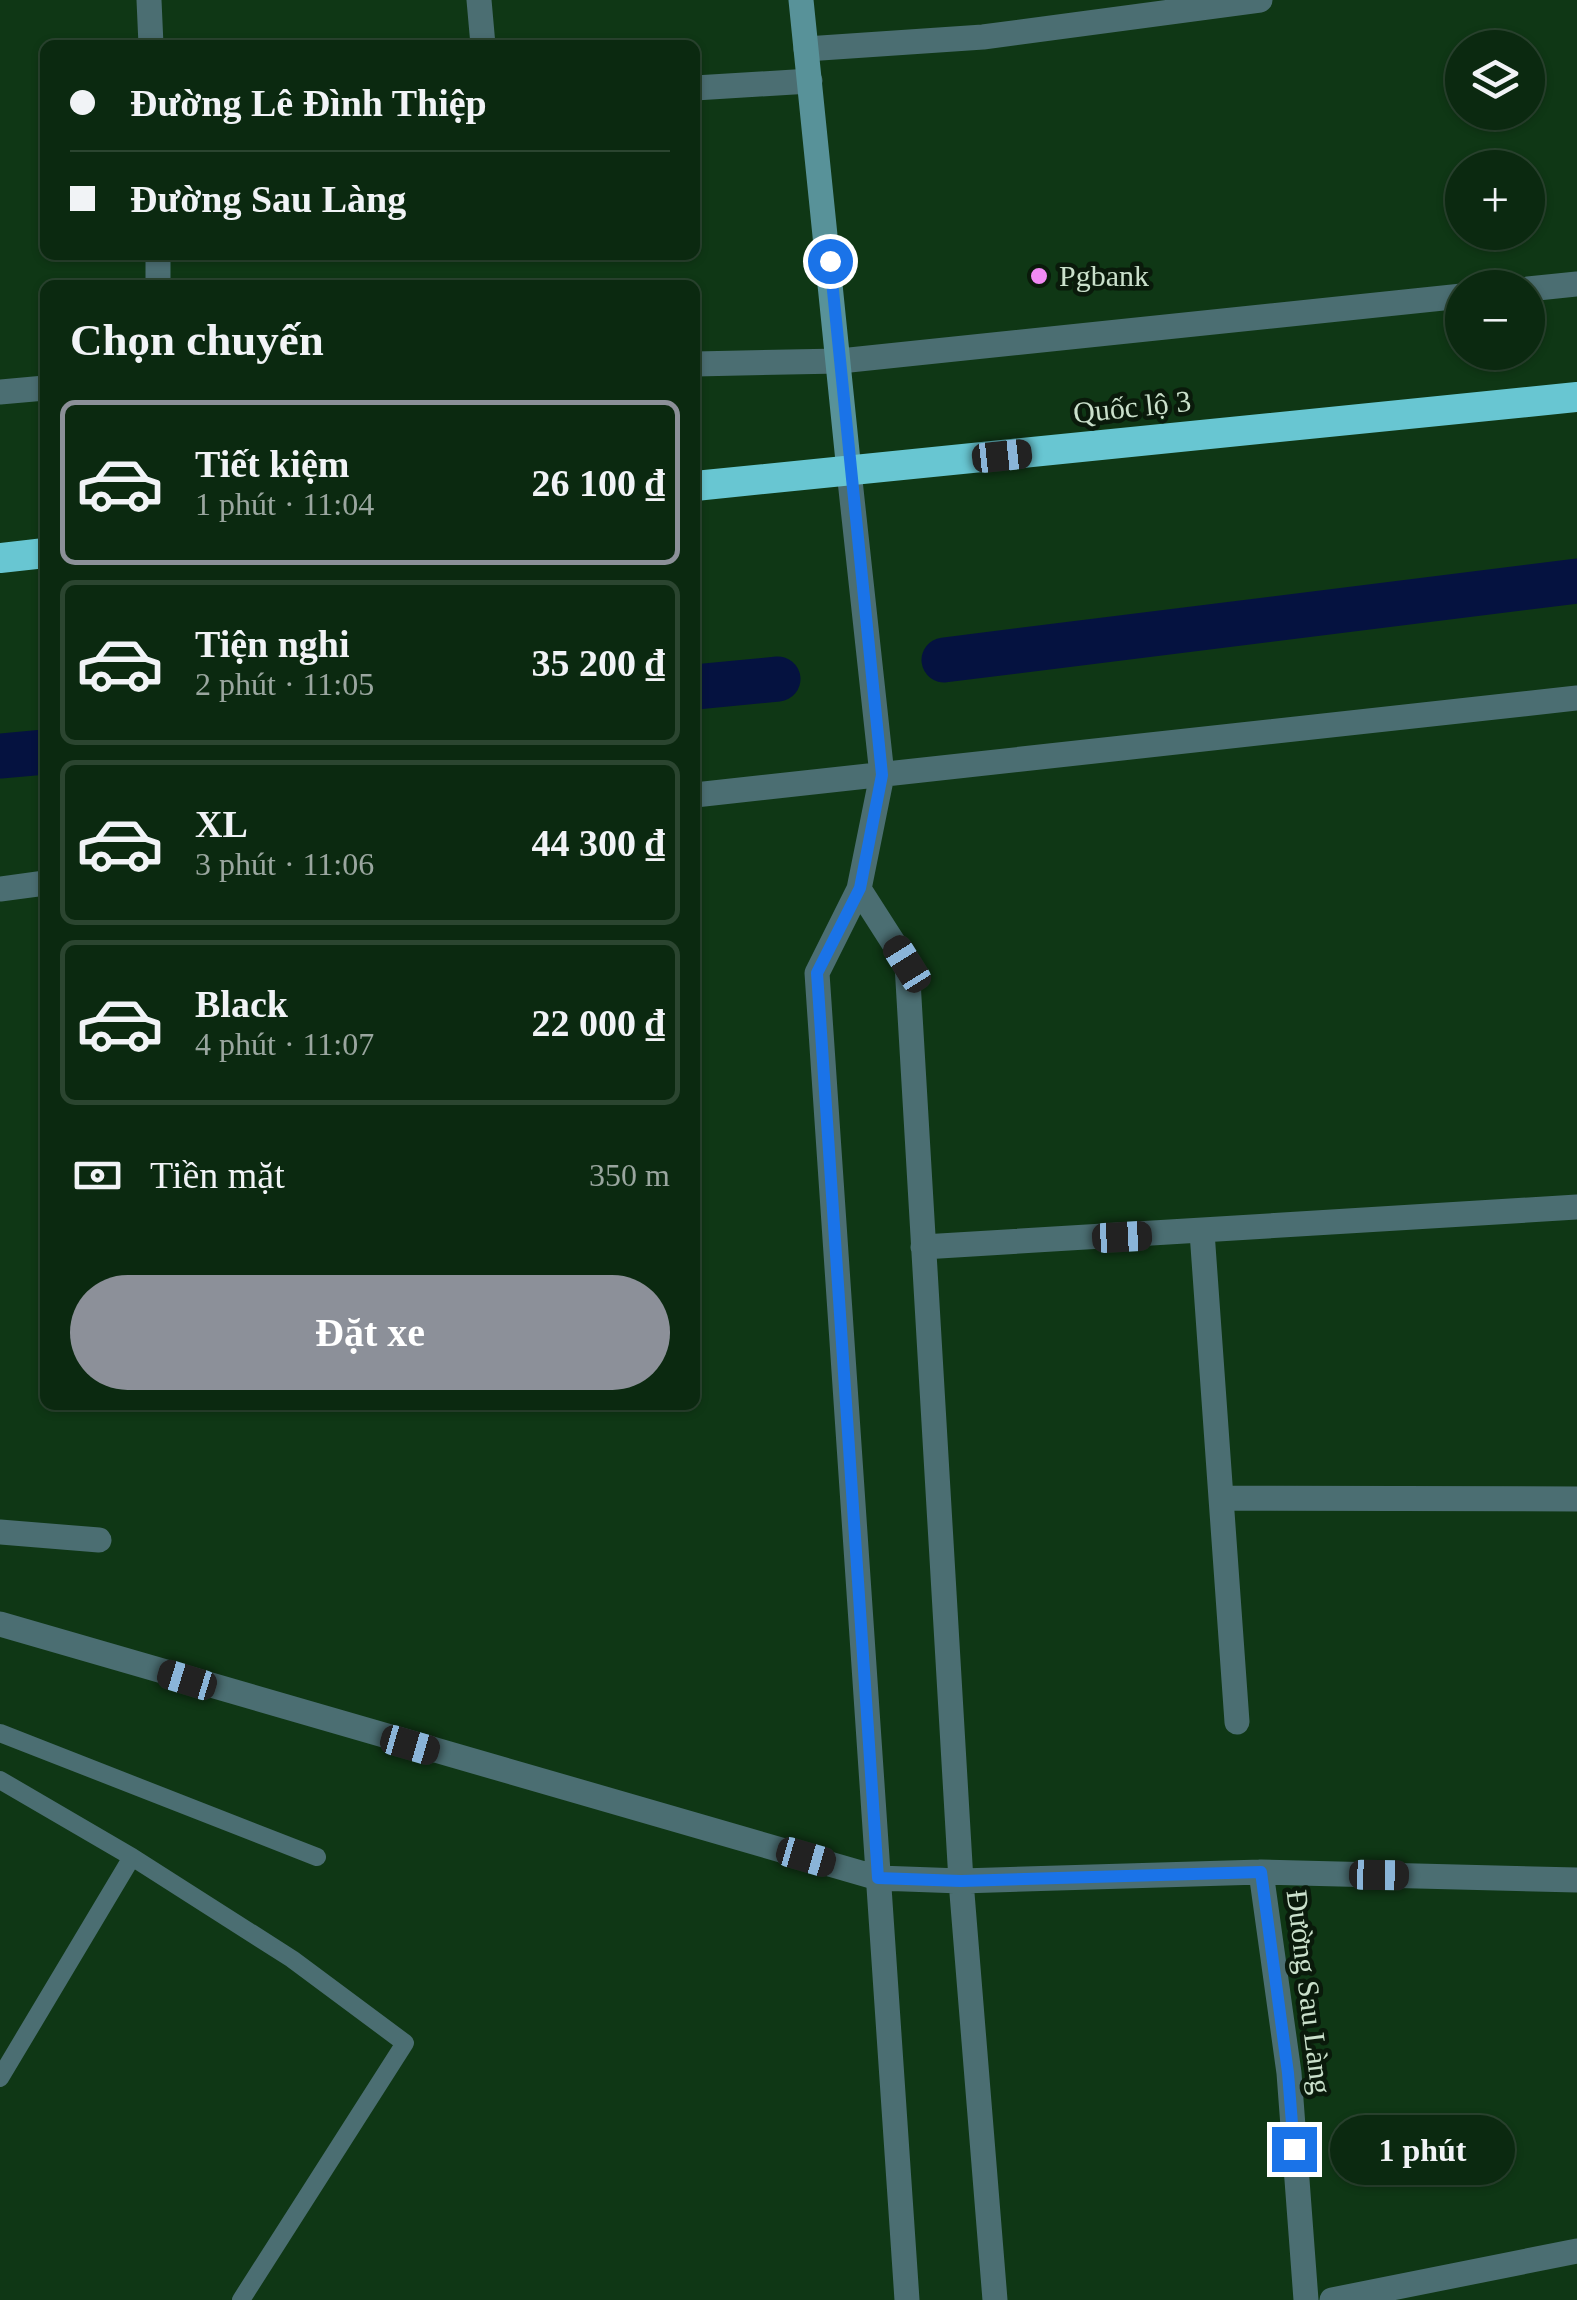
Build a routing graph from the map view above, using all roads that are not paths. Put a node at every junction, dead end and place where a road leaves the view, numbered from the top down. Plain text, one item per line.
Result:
1 (149, 0) edge
2 (479, 0) edge
3 (801, 0) edge
4 (1260, 0) edge
5 (152, 40) edge
6 (483, 40) edge
7 (806, 48) junction
8 (810, 82) junction
9 (700, 88) edge
10 (1577, 284) edge
11 (1545, 287) edge
12 (1445, 298) edge
13 (840, 360) junction
14 (700, 364) edge
15 (40, 388) edge
16 (0, 392) edge
17 (1577, 398) edge
18 (849, 472) junction
19 (700, 486) edge
20 (40, 554) edge
21 (0, 558) edge
22 (1577, 698) edge
23 (882, 775) junction
24 (700, 795) edge
25 (40, 884) edge
26 (860, 888) junction
27 (0, 889) edge
28 (1577, 1208) edge
29 (1202, 1232) junction
30 (923, 1247) junction
31 (1221, 1498) junction
32 (1577, 1499) edge
33 (0, 1532) edge
34 (99, 1540) dead end
35 (0, 1624) edge
36 (1238, 1722) dead end
37 (0, 1732) edge
38 (0, 1780) edge
39 (132, 1857) junction
40 (316, 1857) dead end
41 (1261, 1872) junction
42 (878, 1878) junction
43 (1577, 1880) edge
44 (961, 1881) junction
45 (0, 2078) edge
46 (1577, 2251) edge
47 (241, 2300) edge
48 (907, 2300) edge
49 (995, 2300) edge
50 (1306, 2300) edge
51 (1332, 2300) edge

1 - 5 street
2 - 6 street
3 - 7 street
4 - 7 street
7 - 8 street
8 - 9 street
8 - 13 street
10 - 11 street
12 - 13 street
13 - 14 street
13 - 18 street
15 - 16 street
17 - 18 highway, Quốc lộ 3
18 - 19 highway, Quốc lộ 3
18 - 23 street
20 - 21 highway
22 - 23 street
23 - 24 street
23 - 26 street
25 - 27 street
26 - 30 street
26 - 42 street
28 - 29 street
29 - 30 street
29 - 31 street
30 - 44 street
31 - 32 street
31 - 36 street
33 - 34 street
35 - 42 street
37 - 40 lane
38 - 39 lane
39 - 45 lane
39 - 47 lane
41 - 43 street
41 - 44 street
41 - 50 street, Đường Sau Làng
42 - 44 street
42 - 48 street
44 - 49 street
46 - 51 street

